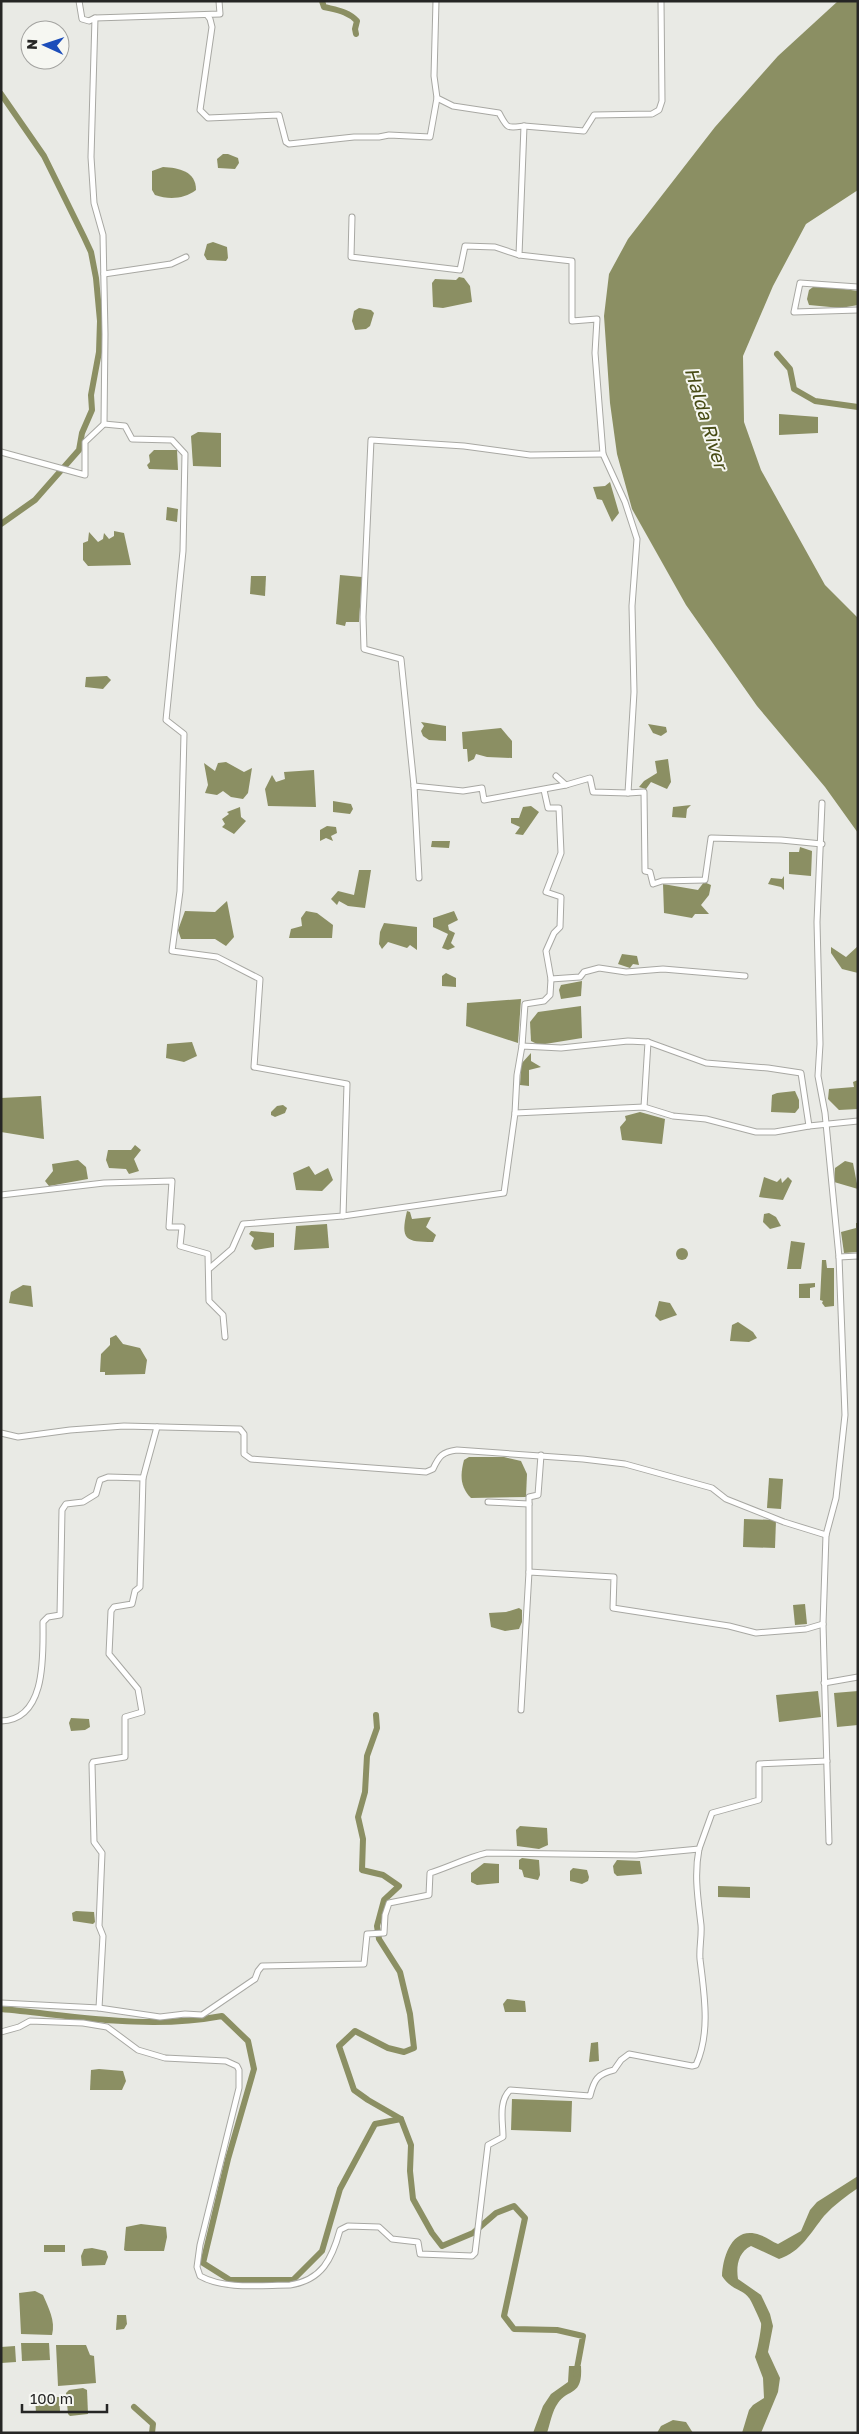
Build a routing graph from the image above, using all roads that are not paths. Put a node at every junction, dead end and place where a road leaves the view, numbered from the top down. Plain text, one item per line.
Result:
1 (79, 1) edge
2 (219, 1) edge
3 (436, 1) edge
4 (660, 1) edge
5 (207, 15) junction
6 (95, 18) junction
7 (438, 98) junction
8 (524, 126) junction
9 (352, 217) dead end
10 (519, 255) junction
11 (186, 257) dead end
12 (104, 274) junction
13 (858, 287) edge
14 (858, 310) edge
15 (104, 424) junction
16 (1, 452) edge
17 (603, 454) junction
18 (556, 776) dead end
19 (566, 785) junction
20 (414, 786) junction
21 (544, 790) junction
22 (628, 793) junction
23 (822, 803) dead end
24 (822, 844) junction
25 (419, 878) dead end
26 (746, 976) dead end
27 (551, 979) junction
28 (648, 1042) junction
29 (522, 1046) junction
30 (644, 1107) junction
31 (515, 1113) junction
32 (858, 1121) edge
33 (826, 1125) junction
34 (810, 1126) junction
35 (1, 1195) edge
36 (343, 1216) junction
37 (858, 1256) edge
38 (838, 1257) junction
39 (210, 1268) junction
40 (225, 1336) dead end
41 (157, 1427) junction
42 (1, 1433) edge
43 (541, 1455) junction
44 (143, 1478) junction
45 (488, 1502) dead end
46 (529, 1504) junction
47 (826, 1535) junction
48 (529, 1572) junction
49 (823, 1624) junction
50 (858, 1677) edge
51 (824, 1682) junction
52 (521, 1710) dead end
53 (1, 1721) edge
54 (827, 1762) junction
55 (829, 1842) dead end
56 (699, 1849) junction
57 (1, 2003) edge
58 (99, 2008) junction
59 (1, 2032) edge

1 - 6 street
2 - 5 street
3 - 7 street
4 - 8 street
5 - 6 street
5 - 7 street
6 - 12 street
7 - 8 street
8 - 10 street
9 - 10 street
10 - 17 street
11 - 12 street
12 - 15 street
13 - 14 street
15 - 16 street
15 - 36 street
17 - 20 street
17 - 22 street
18 - 19 street
19 - 21 street
19 - 22 street
20 - 21 street
20 - 25 street
21 - 27 street
22 - 24 street
23 - 24 street
24 - 33 street
26 - 27 street
27 - 29 street
28 - 29 street
28 - 30 street
28 - 34 street
29 - 31 street
30 - 31 street
30 - 34 street
31 - 36 street
32 - 33 street
33 - 34 street
33 - 38 street
35 - 39 street
36 - 39 street
37 - 38 street
38 - 47 street
39 - 40 street
41 - 42 street
41 - 43 street
41 - 44 street
43 - 46 street
43 - 47 street
44 - 53 street
44 - 58 street
45 - 46 street
46 - 48 street
47 - 49 street
48 - 49 street
48 - 52 street
49 - 51 street
50 - 51 street
51 - 54 street
54 - 55 street
54 - 56 street
56 - 58 street
56 - 59 street
57 - 58 street

